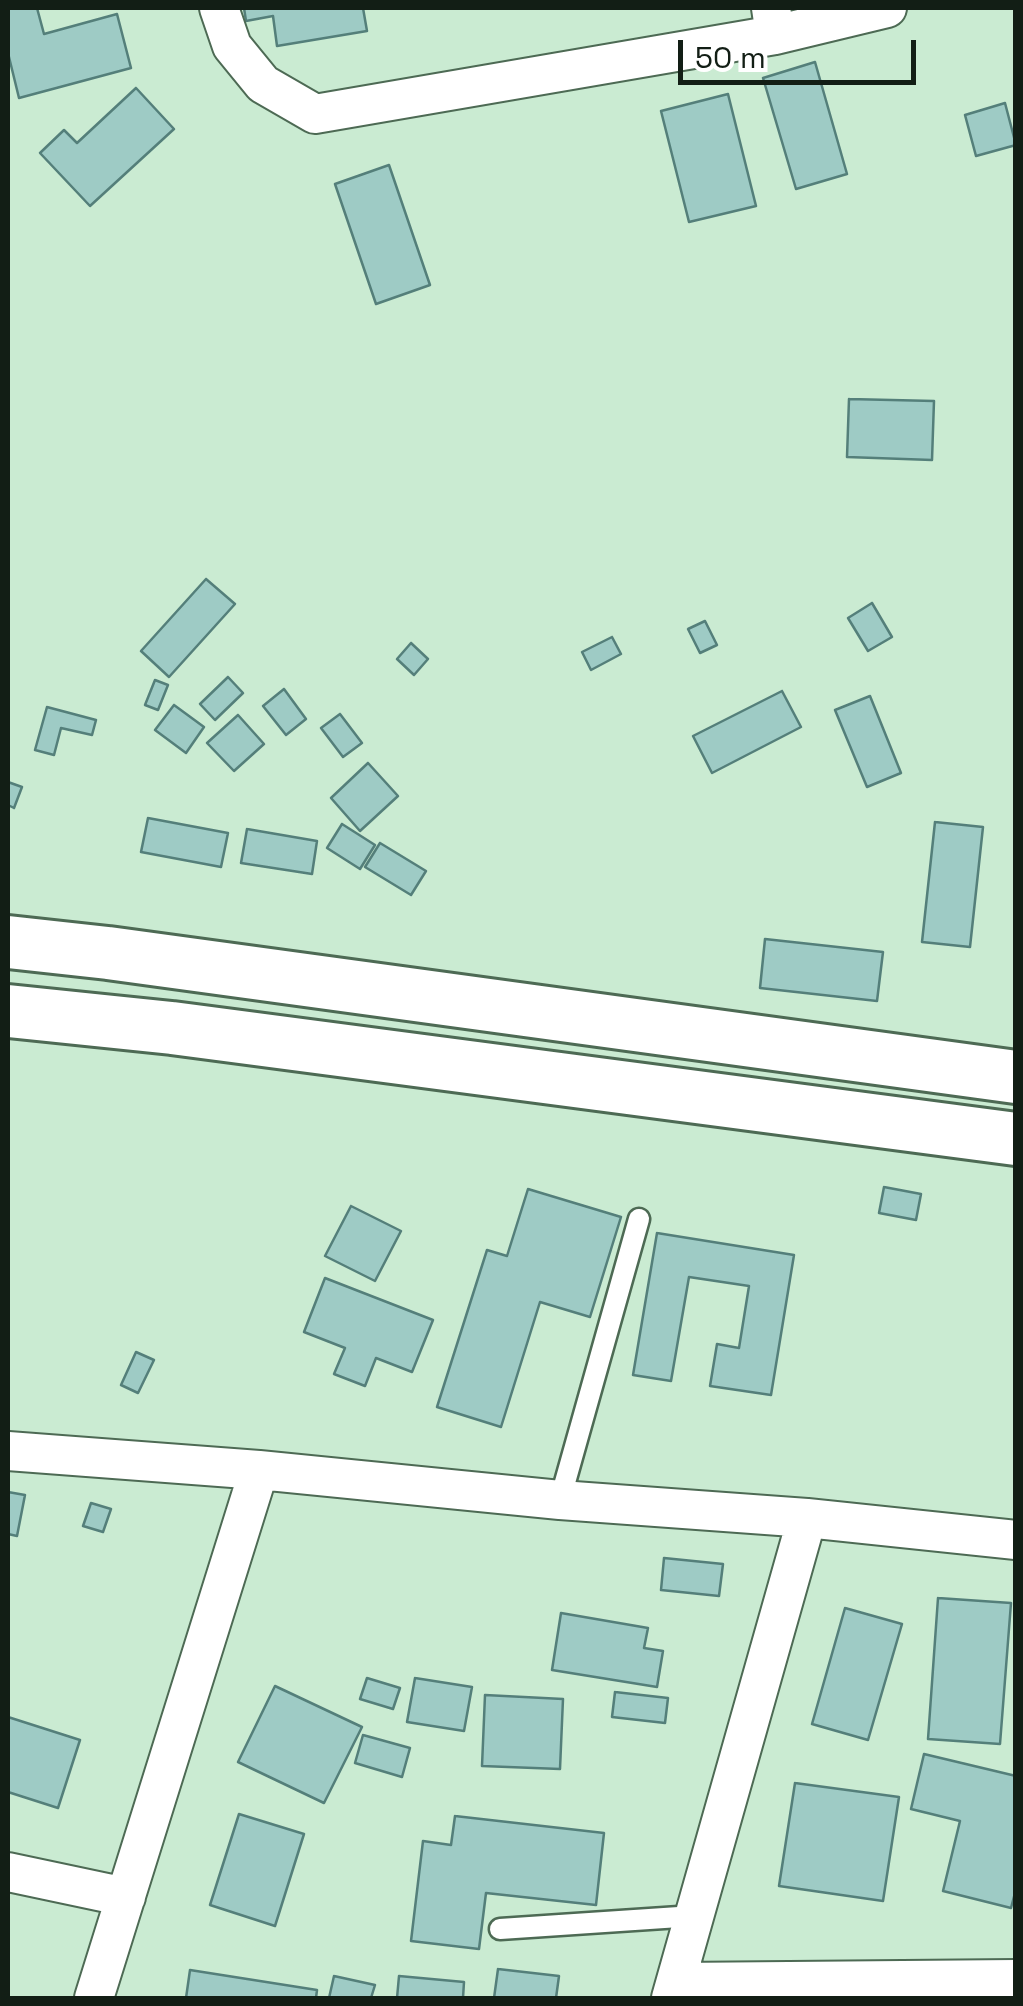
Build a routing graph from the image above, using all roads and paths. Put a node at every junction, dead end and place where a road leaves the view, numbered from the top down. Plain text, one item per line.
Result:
1 (219, 8) edge
2 (888, 8) edge
3 (773, 21) edge
4 (8, 942) edge
5 (8, 1010) edge
6 (1016, 1077) edge
7 (1016, 1139) edge
8 (639, 1219) dead end
9 (8, 1451) edge
10 (259, 1470) junction
11 (560, 1500) junction
12 (807, 1518) junction
13 (1016, 1540) edge
14 (8, 1872) edge
15 (126, 1896) junction
16 (694, 1916) junction
17 (500, 1929) dead end
18 (1016, 1979) edge
19 (674, 1990) edge
20 (94, 1998) edge

1 - 3 street
2 - 3 street
4 - 6 main road
5 - 7 main road
8 - 11 lane
9 - 10 street
10 - 11 street
10 - 15 street
11 - 12 street
12 - 13 street
12 - 16 street
14 - 15 street
15 - 20 street
16 - 17 lane
16 - 19 street
18 - 19 street

